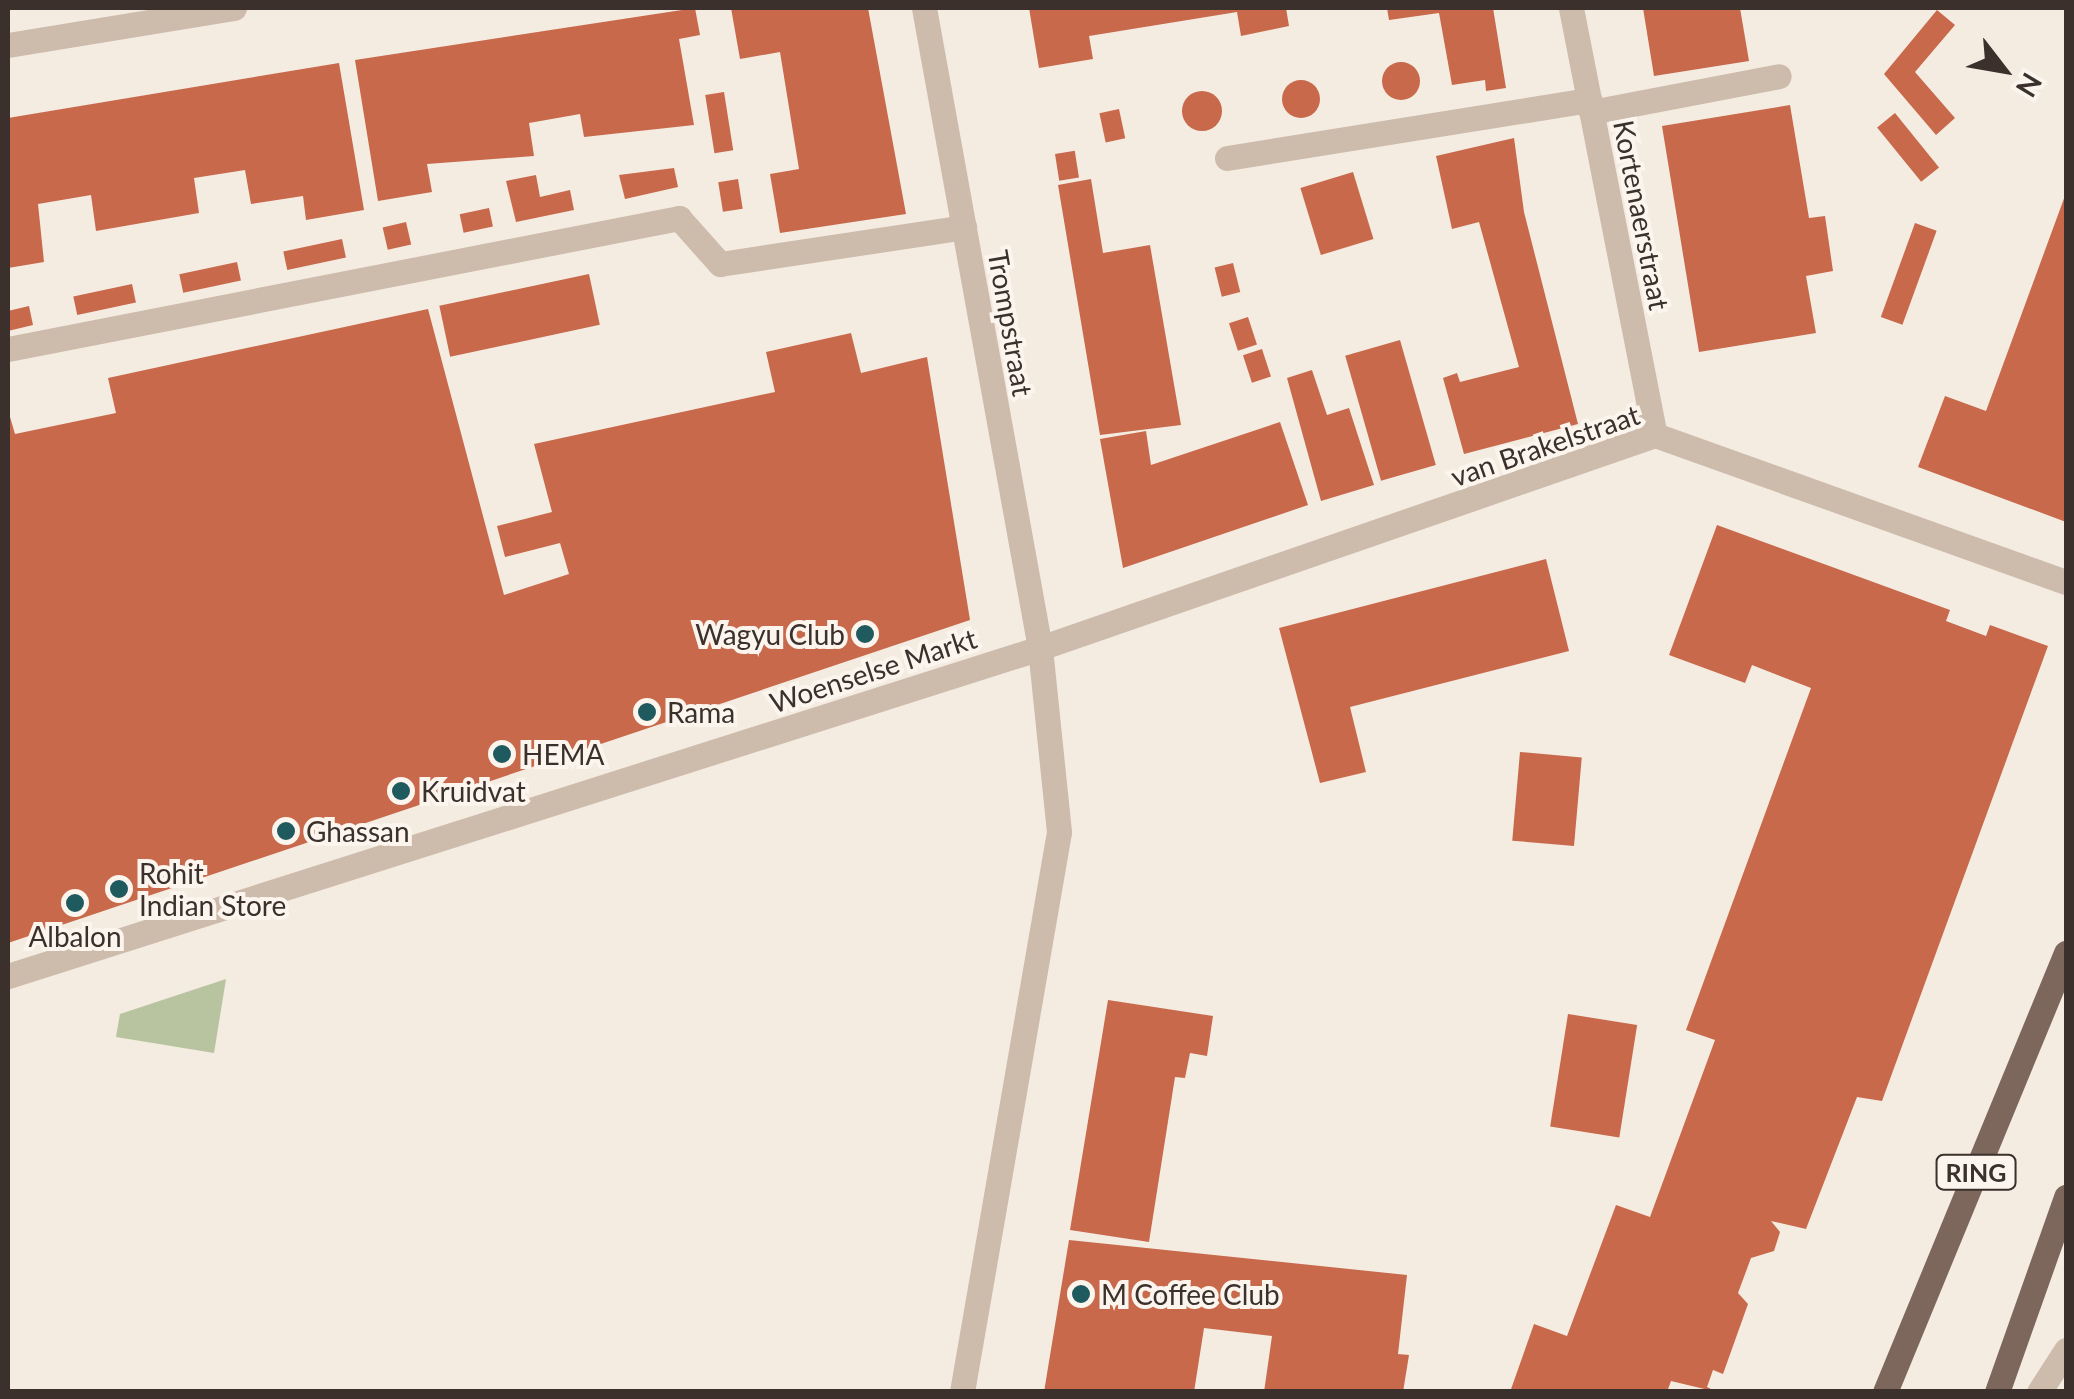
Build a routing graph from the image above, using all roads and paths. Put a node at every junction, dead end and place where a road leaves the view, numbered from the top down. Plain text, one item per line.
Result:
1 (234, 8) edge
2 (924, 8) edge
3 (1571, 8) edge
4 (8, 45) edge
5 (1779, 76) dead end
6 (1590, 106) junction
7 (1227, 158) dead end
8 (964, 227) junction
9 (8, 349) edge
10 (1655, 434) junction
11 (2066, 582) edge
12 (1040, 648) junction
13 (2066, 952) edge
14 (8, 976) edge
15 (2066, 1197) edge
16 (2066, 1350) edge
17 (962, 1392) edge
18 (1886, 1392) edge
19 (1997, 1392) edge
20 (2038, 1392) edge

1 - 4 street
2 - 8 street, Trompstraat
3 - 6 street, Kortenaerstraat
5 - 6 street
6 - 7 street
6 - 10 street, Kortenaerstraat
8 - 9 street
8 - 12 street, Trompstraat
10 - 11 street, van Brakelstraat
10 - 12 street, van Brakelstraat
12 - 14 street, Woenselse Markt
12 - 17 street
13 - 18 main road, RING
15 - 19 main road
16 - 20 street

